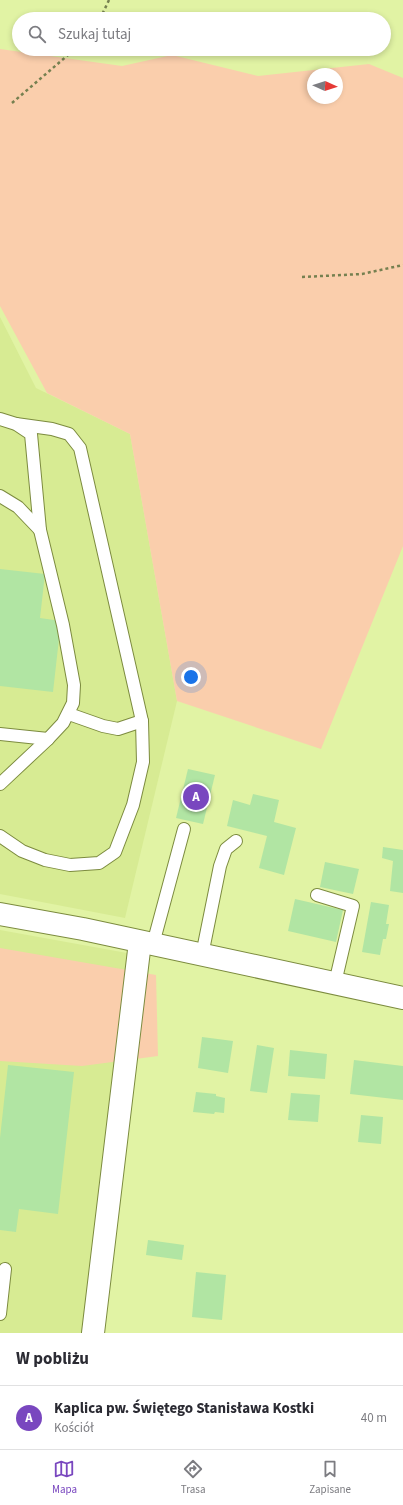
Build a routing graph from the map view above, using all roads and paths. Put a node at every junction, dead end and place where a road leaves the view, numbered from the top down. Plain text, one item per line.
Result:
1 (109, 0) edge
2 (103, 12) edge
3 (67, 56) edge
4 (12, 103) dead end
5 (403, 265) edge
6 (302, 277) dead end
7 (0, 419) edge
8 (16, 424) junction
9 (0, 496) edge
10 (40, 530) junction
11 (69, 714) junction
12 (142, 721) junction
13 (0, 734) edge
14 (48, 739) junction
15 (0, 784) edge
16 (184, 829) dead end
17 (0, 836) edge
18 (236, 841) dead end
19 (317, 895) dead end
20 (0, 914) edge
21 (146, 943) junction
22 (202, 955) junction
23 (335, 983) junction
24 (403, 998) edge
25 (5, 1269) dead end
26 (0, 1314) edge
27 (93, 1333) edge

1 - 2 path
3 - 4 path
5 - 6 path
7 - 8 lane
8 - 10 lane
8 - 12 lane
9 - 10 lane
10 - 11 lane
11 - 12 lane
11 - 14 lane
12 - 17 lane
13 - 14 lane
14 - 15 lane
16 - 21 lane
18 - 22 lane
19 - 23 lane
20 - 21 main road
21 - 22 main road
21 - 27 main road
22 - 23 main road
23 - 24 main road
25 - 26 lane

